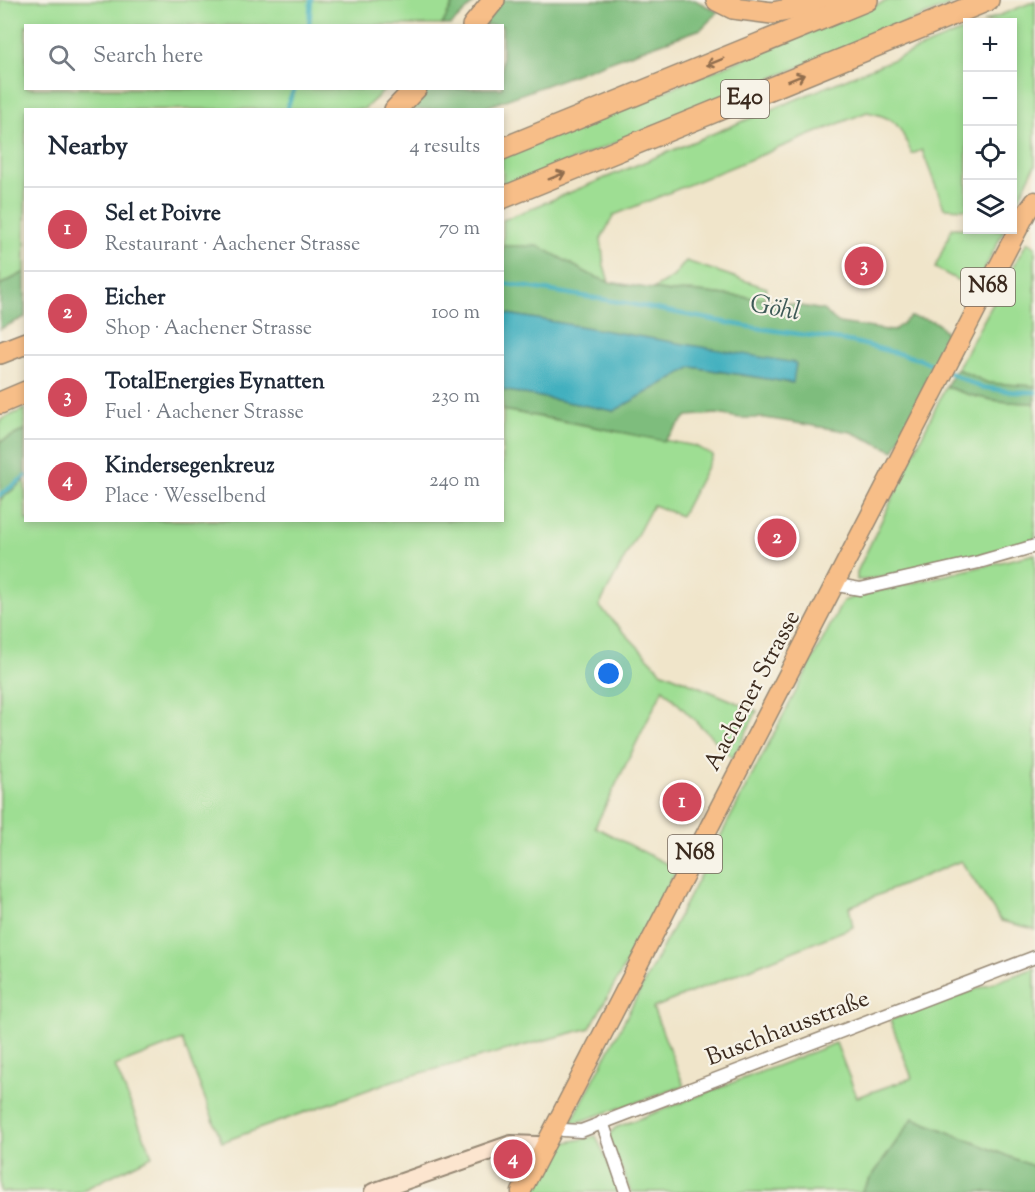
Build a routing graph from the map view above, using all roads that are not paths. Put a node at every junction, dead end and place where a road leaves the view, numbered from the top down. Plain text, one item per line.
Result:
1 (494, 0) edge
2 (717, 0) edge
3 (840, 0) edge
4 (867, 0) edge
5 (988, 0) edge
6 (475, 24) edge
7 (414, 90) edge
8 (396, 108) edge
9 (504, 148) edge
10 (1035, 187) edge
11 (504, 197) edge
12 (1031, 206) edge
13 (24, 344) edge
14 (0, 353) edge
15 (24, 393) edge
16 (0, 403) edge
17 (1035, 546) edge
18 (836, 582) junction
19 (1035, 957) edge
20 (602, 1122) junction
21 (555, 1126) junction
22 (544, 1148) junction
23 (373, 1192) edge
24 (521, 1192) edge
25 (626, 1192) edge

1 - 6 highway
2 - 3 highway
4 -> 9 highway, E40
11 -> 5 highway, E40
7 - 8 highway
10 - 12 main road, Aachener Strasse / N68
12 - 18 main road, Aachener Strasse / N68
13 - 14 highway
15 - 16 highway
17 - 18 street
18 - 21 main road, Aachener Strasse / N68
19 - 20 street, Buschhausstraße
20 - 21 street, Buschhausstraße
20 - 25 street
21 - 22 main road, Aachener Strasse / N68
22 - 23 street
22 - 24 main road, Aachener Strasse / N68

